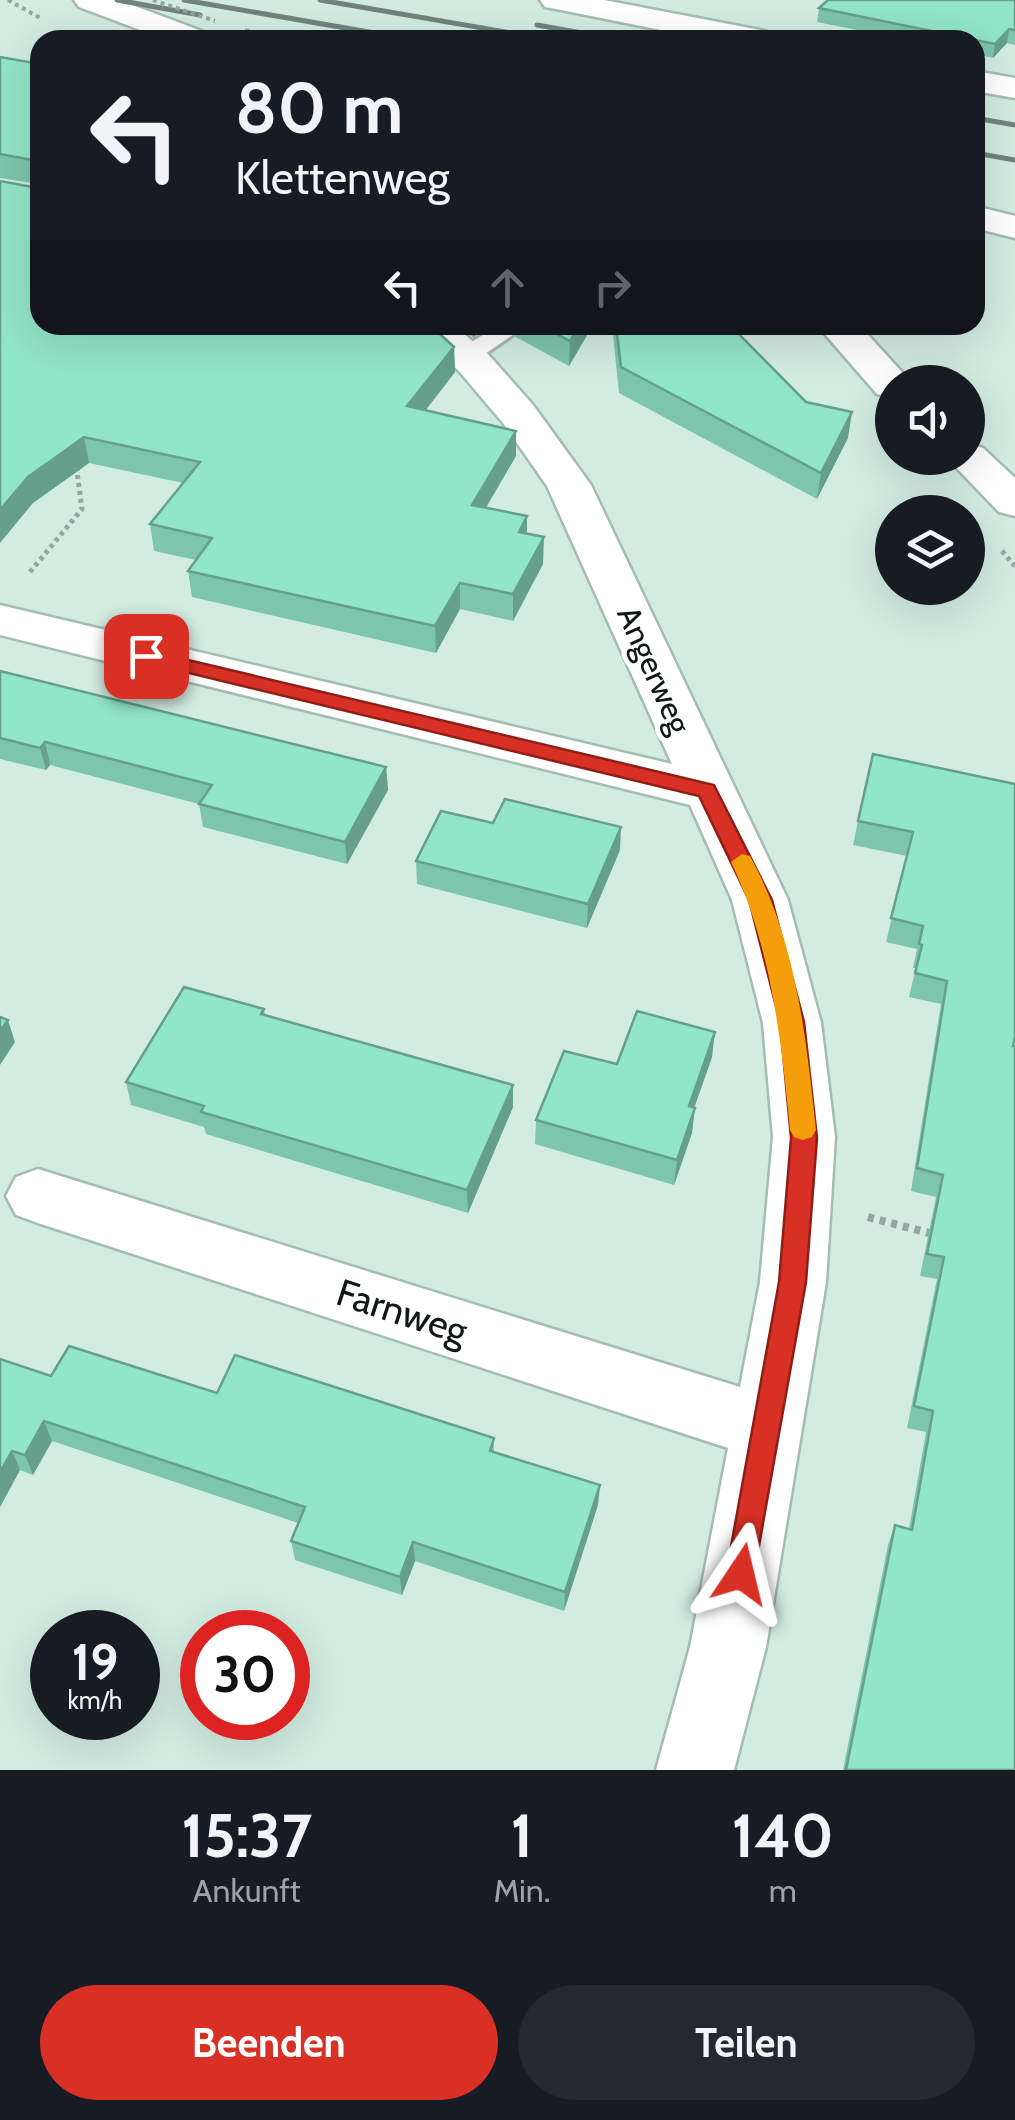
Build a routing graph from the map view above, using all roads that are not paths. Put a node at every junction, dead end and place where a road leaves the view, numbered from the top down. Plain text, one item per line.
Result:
1 (90, 0) edge
2 (556, 0) edge
3 (149, 11) edge
4 (205, 30) edge
5 (709, 30) edge
6 (985, 83) edge
7 (1015, 88) edge
8 (985, 220) edge
9 (1015, 227) edge
10 (473, 335) edge
11 (846, 335) edge
12 (447, 341) edge
13 (875, 366) edge
14 (985, 474) edge
15 (1015, 503) edge
16 (12, 600) edge
17 (707, 791) junction
18 (38, 1196) dead end
19 (767, 1428) junction
20 (695, 1770) edge

1 - 3 street
2 - 5 street
3 - 4 street
6 - 7 street
8 - 9 street
10 - 12 lane
11 - 13 street
12 - 17 street, Angerweg
14 - 15 street
16 - 17 street
17 - 19 street, Angerweg
18 - 19 street, Farnweg
19 - 20 street, Angerweg

